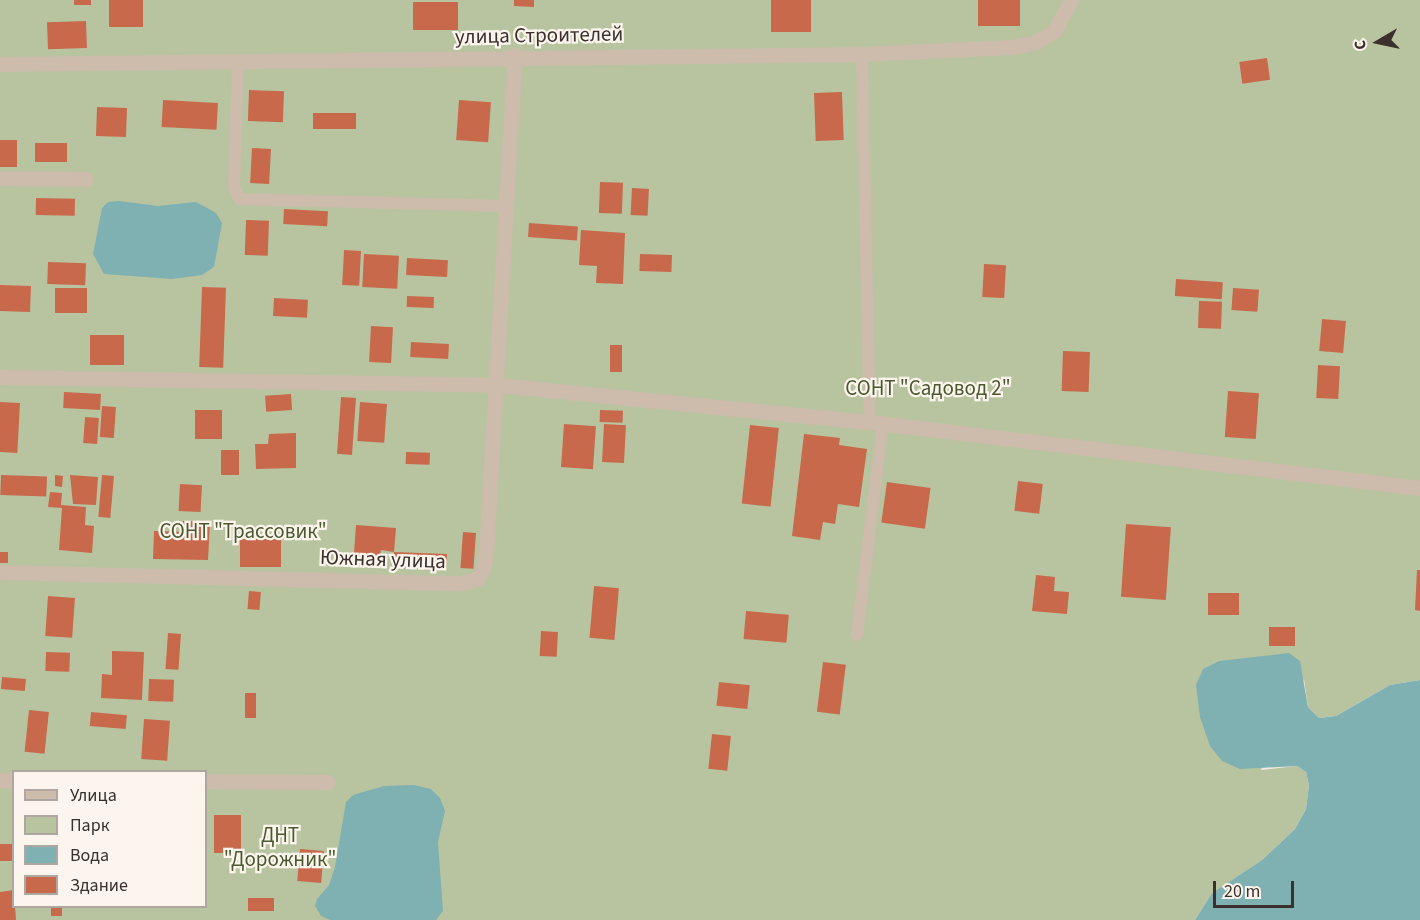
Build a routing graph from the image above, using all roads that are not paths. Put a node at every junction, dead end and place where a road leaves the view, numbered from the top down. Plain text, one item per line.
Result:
1 (1068, 7) edge
2 (862, 54) junction
3 (515, 55) junction
4 (238, 61) junction
5 (0, 64) edge
6 (0, 178) edge
7 (86, 179) dead end
8 (509, 206) junction
9 (0, 377) edge
10 (497, 385) junction
11 (877, 423) junction
12 (1420, 488) edge
13 (0, 572) edge
14 (857, 635) dead end
15 (207, 781) edge
16 (328, 782) dead end

1 - 2 street, улица Строителей
2 - 3 street, улица Строителей
2 - 11 lane
3 - 4 street, улица Строителей
3 - 8 street
4 - 5 street, улица Строителей
4 - 8 lane
6 - 7 street
8 - 10 street
9 - 10 street
10 - 11 street
10 - 13 street, Южная улица
11 - 12 street
11 - 14 lane
15 - 16 street

